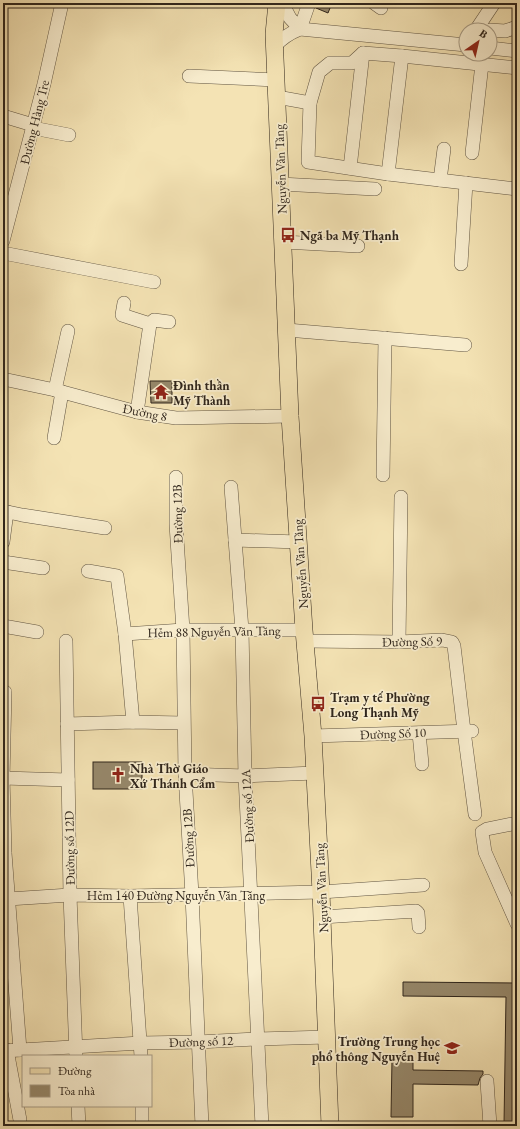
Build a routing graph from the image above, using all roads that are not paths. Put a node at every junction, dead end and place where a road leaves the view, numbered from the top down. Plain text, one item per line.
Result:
1 (62, 3) edge
2 (277, 3) edge
3 (282, 3) edge
4 (310, 3) edge
5 (494, 3) edge
6 (483, 22) edge
7 (517, 27) edge
8 (300, 29) junction
9 (498, 31) edge
10 (458, 44) edge
11 (275, 46) junction
12 (498, 49) edge
13 (517, 51) edge
14 (363, 53) junction
15 (402, 56) junction
16 (482, 64) junction
17 (517, 68) edge
18 (189, 76) dead end
19 (276, 80) junction
20 (277, 97) junction
21 (310, 103) junction
22 (3, 116) edge
23 (33, 126) junction
24 (69, 135) dead end
25 (444, 149) dead end
26 (472, 153) dead end
27 (350, 168) junction
28 (388, 174) junction
29 (440, 180) junction
30 (466, 183) junction
31 (280, 184) junction
32 (517, 188) edge
33 (375, 189) dead end
34 (4, 233) edge
35 (283, 242) junction
36 (358, 246) dead end
37 (3, 253) edge
38 (460, 264) dead end
39 (154, 282) dead end
40 (124, 303) dead end
41 (169, 322) dead end
42 (150, 324) junction
43 (287, 330) junction
44 (68, 331) dead end
45 (385, 338) junction
46 (465, 345) dead end
47 (3, 379) edge
48 (58, 391) junction
49 (137, 412) junction
50 (290, 416) junction
51 (54, 438) dead end
52 (383, 476) dead end
53 (176, 477) dead end
54 (231, 487) dead end
55 (401, 497) dead end
56 (5, 511) edge
57 (105, 528) dead end
58 (235, 540) junction
59 (3, 542) edge
60 (298, 542) junction
61 (3, 562) edge
62 (43, 568) dead end
63 (88, 571) dead end
64 (3, 626) edge
65 (183, 630) junction
66 (242, 630) junction
67 (37, 632) dead end
68 (125, 634) junction
69 (304, 636) junction
70 (66, 641) dead end
71 (399, 642) junction
72 (5, 692) dead end
73 (133, 722) junction
74 (183, 723) junction
75 (67, 724) junction
76 (468, 731) junction
77 (419, 733) junction
78 (313, 736) junction
79 (422, 764) dead end
80 (315, 773) junction
81 (185, 774) junction
82 (245, 776) junction
83 (3, 778) edge
84 (68, 780) junction
85 (475, 814) dead end
86 (517, 823) edge
87 (423, 885) dead end
88 (321, 892) junction
89 (252, 894) junction
90 (70, 895) junction
91 (192, 895) junction
92 (130, 896) junction
93 (8, 899) junction
94 (322, 917) junction
95 (517, 924) edge
96 (419, 927) dead end
97 (327, 1037) junction
98 (258, 1039) junction
99 (198, 1042) junction
100 (140, 1043) junction
101 (10, 1050) edge
102 (76, 1051) edge
103 (141, 1055) edge
104 (7, 1077) edge
105 (487, 1081) dead end
106 (78, 1107) edge
107 (142, 1107) edge
108 (20, 1120) dead end
109 (79, 1126) edge
110 (142, 1126) edge
111 (202, 1126) edge
112 (262, 1126) edge
113 (330, 1126) edge
114 (490, 1126) edge

1 - 23 street, Đường Hàng Tre
2 - 11 main road, Nguyễn Văn Tăng
3 - 8 street
4 - 8 street
5 - 6 street
7 - 9 street
8 - 10 street
8 - 11 street
11 - 19 main road, Nguyễn Văn Tăng
12 - 13 street
14 - 15 street
14 - 21 street
14 - 27 street
15 - 16 street
15 - 28 street
16 - 17 street
16 - 26 street
18 - 19 street
19 - 20 main road, Nguyễn Văn Tăng
20 - 21 street
20 - 31 main road, Nguyễn Văn Tăng
21 - 27 street
22 - 23 street
23 - 24 street
23 - 34 street, Đường Hàng Tre
25 - 29 street
27 - 28 street
28 - 29 street
29 - 30 street
30 - 32 street
30 - 38 street
31 - 33 street
31 - 35 main road, Nguyễn Văn Tăng
35 - 36 street
35 - 43 main road, Nguyễn Văn Tăng
37 - 39 street
40 - 42 street
41 - 42 street
42 - 49 street
43 - 45 street
43 - 50 main road, Nguyễn Văn Tăng
44 - 48 street
45 - 46 street
45 - 52 street
47 - 48 street, Đường 8
48 - 49 street, Đường 8
48 - 51 street
49 - 50 street, Đường 8
50 - 60 main road, Nguyễn Văn Tăng
53 - 65 street, Đường 12B
54 - 58 street, Đường số 12A
55 - 71 street
56 - 57 street
56 - 59 street
58 - 60 street
58 - 66 street, Đường số 12A
60 - 69 main road, Nguyễn Văn Tăng
61 - 62 street
63 - 68 street
64 - 67 street
65 - 66 street, Hẻm 88 Nguyễn Văn Tăng
65 - 68 street, Hẻm 88 Nguyễn Văn Tăng
65 - 74 street, Đường 12B
66 - 69 street, Hẻm 88 Nguyễn Văn Tăng
66 - 82 street, Đường số 12A
68 - 73 street
69 - 71 street, Đường Số 9
69 - 78 main road, Nguyễn Văn Tăng
70 - 75 street, Đường số 12D
71 - 76 street, Đường Số 9
72 - 83 street
73 - 74 street
73 - 75 street
74 - 81 street, Đường 12B
75 - 84 street, Đường số 12D
76 - 77 street, Đường Số 10
76 - 85 street
77 - 78 street, Đường Số 10
77 - 79 street
78 - 80 main road, Nguyễn Văn Tăng
80 - 82 street
80 - 88 main road, Nguyễn Văn Tăng
81 - 82 street
81 - 91 street, Đường 12B
82 - 89 street, Đường số 12A
83 - 84 street
83 - 93 street
84 - 90 street, Đường số 12D
86 - 95 street
87 - 88 street, Hẻm 140 Đường Nguyễn Văn Tăng
88 - 89 street, Hẻm 140 Đường Nguyễn Văn Tăng
88 - 94 main road, Nguyễn Văn Tăng
89 - 91 street, Hẻm 140 Đường Nguyễn Văn Tăng
89 - 98 street, Đường số 12A
90 - 92 street, Hẻm 140 Đường Nguyễn Văn Tăng
90 - 93 street, Hẻm 140 Đường Nguyễn Văn Tăng
90 - 102 street, Đường số 12D
91 - 92 street, Hẻm 140 Đường Nguyễn Văn Tăng
91 - 99 street, Đường 12B
92 - 100 street
93 - 101 street
94 - 96 street
94 - 97 main road, Nguyễn Văn Tăng
97 - 98 street, Đường số 12
97 - 113 main road, Nguyễn Văn Tăng
98 - 99 street, Đường số 12
98 - 112 street, Đường số 12A
99 - 100 street, Đường số 12
99 - 111 street, Đường 12B
100 - 102 street, Đường số 12
100 - 103 street
101 - 102 street, Đường số 12
101 - 104 street
104 - 108 street
105 - 114 street
106 - 109 street
107 - 110 street

